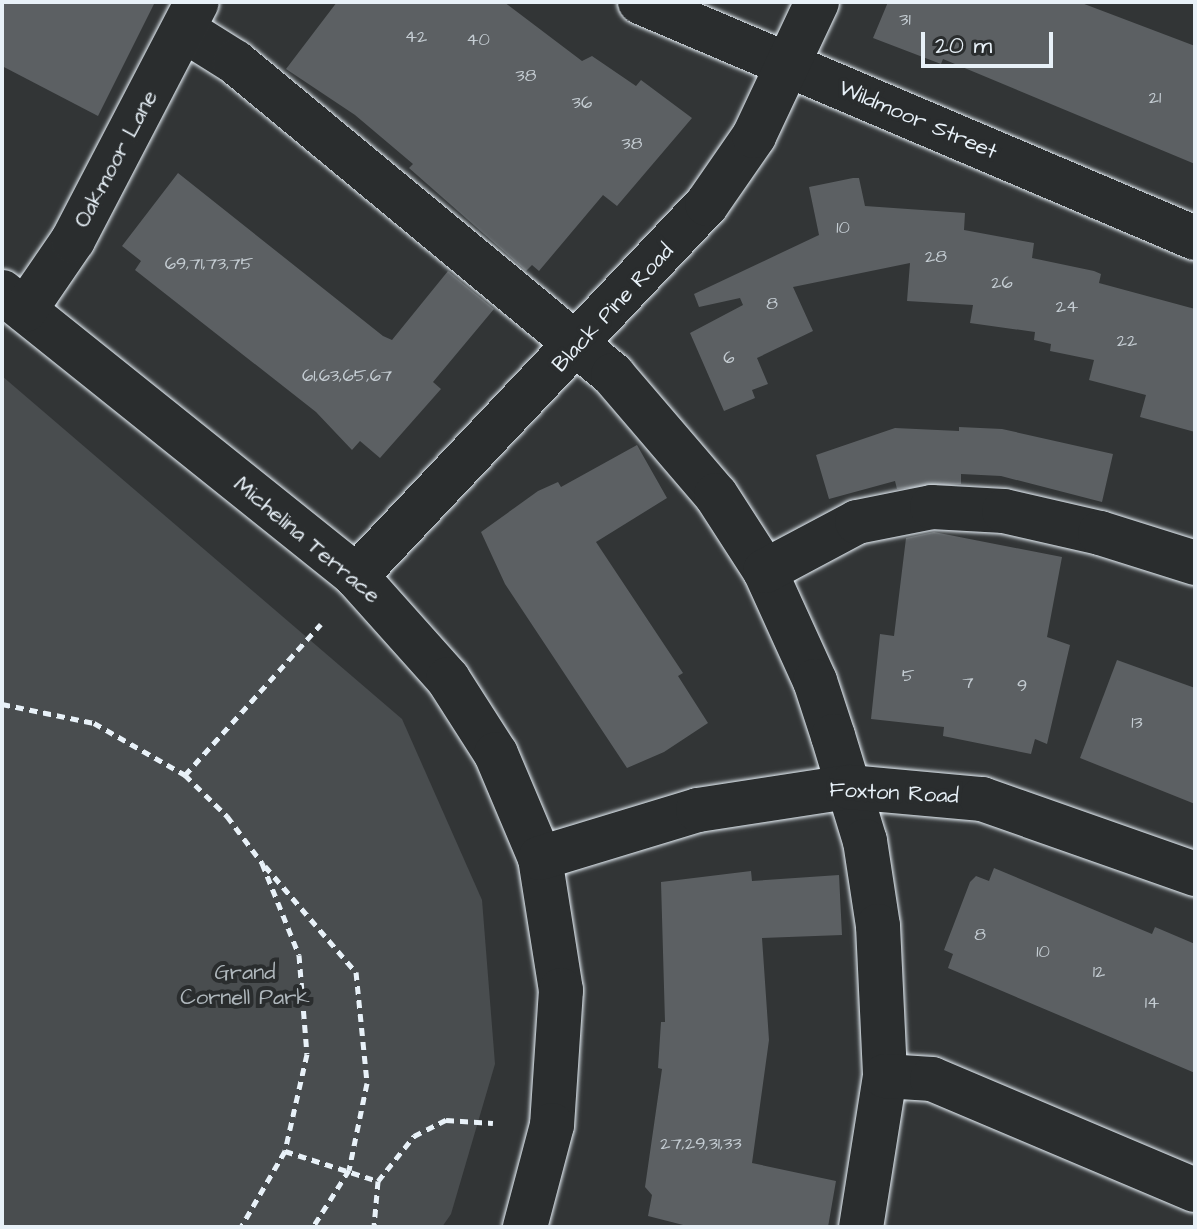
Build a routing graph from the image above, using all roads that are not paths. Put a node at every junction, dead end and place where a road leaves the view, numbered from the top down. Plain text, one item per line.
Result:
1 (640, 2) edge
2 (817, 2) edge
3 (191, 16) edge
4 (790, 65) junction
5 (1195, 238) edge
6 (14, 301) edge
7 (580, 344) junction
8 (1195, 563) edge
9 (765, 571) junction
10 (356, 576) junction
11 (849, 787) junction
12 (540, 858) junction
13 (1195, 874) edge
14 (885, 1076) junction
15 (1195, 1190) edge
16 (525, 1227) edge
17 (861, 1227) edge

1 - 4 street, Wildmoor Street
2 - 4 street, Black Pine Road
3 - 6 street, Oakmoor Lane
3 - 7 street
4 - 5 street, Wildmoor Street
4 - 7 street, Black Pine Road
6 - 10 street, Michelina Terrace
7 - 9 street
7 - 10 street, Black Pine Road
8 - 9 street
9 - 11 street
10 - 12 street, Michelina Terrace
11 - 12 street, Foxton Road
11 - 13 street, Foxton Road
11 - 14 street
12 - 16 street, Michelina Terrace
14 - 15 street
14 - 17 street

